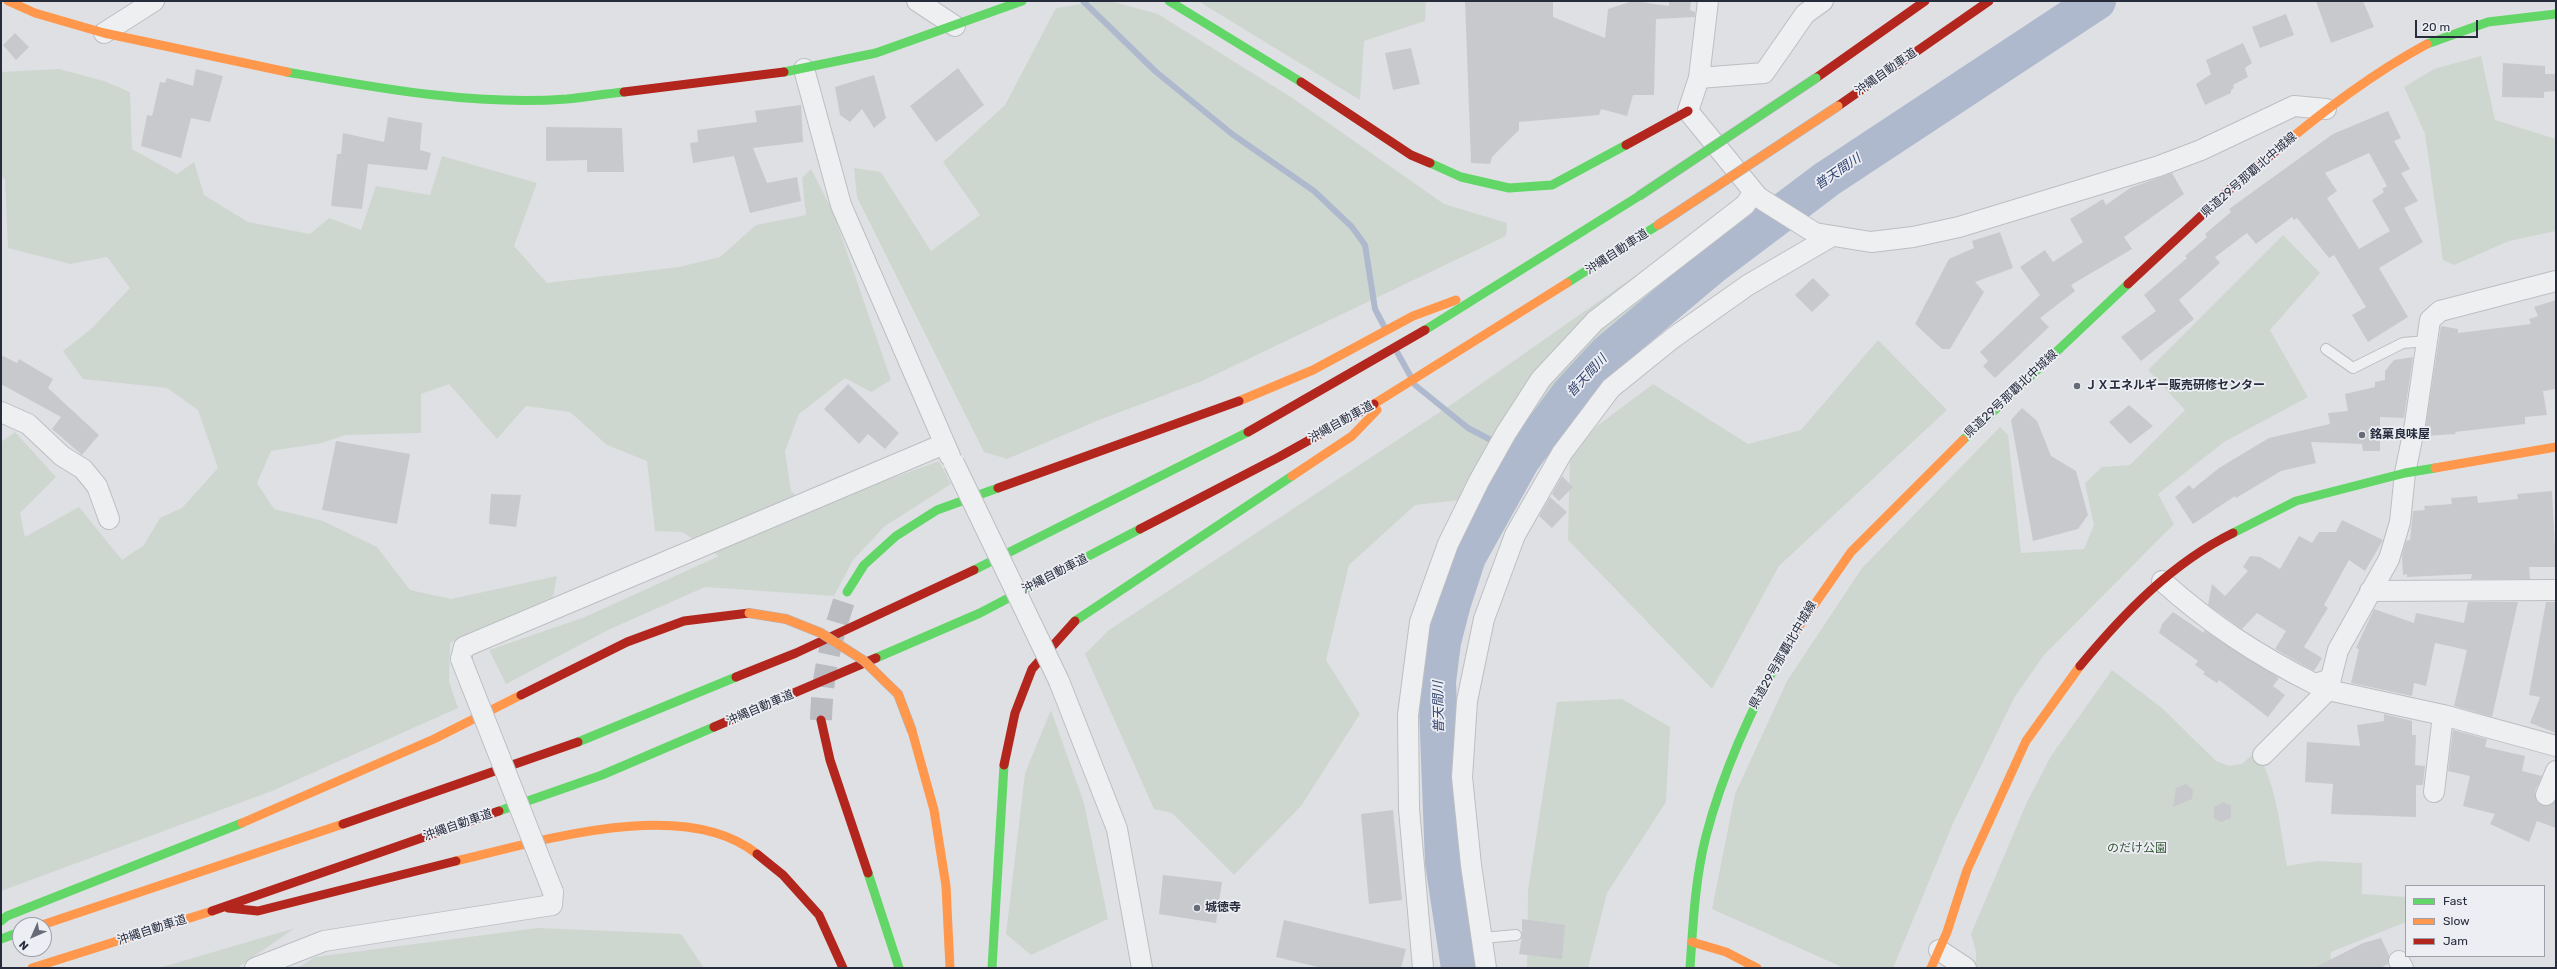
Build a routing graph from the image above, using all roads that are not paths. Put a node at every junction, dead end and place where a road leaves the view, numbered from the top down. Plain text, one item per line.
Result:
1 (8, 1) edge
2 (154, 1) edge
3 (917, 1) edge
4 (1022, 1) edge
5 (1169, 1) edge
6 (1708, 1) edge
7 (1823, 1) edge
8 (1925, 1) edge
9 (1989, 1) edge
10 (2556, 14) edge
11 (955, 26) junction
12 (104, 33) junction
13 (804, 69) junction
14 (1700, 78) junction
15 (2326, 109) junction
16 (1688, 111) junction
17 (1756, 194) junction
18 (1824, 235) junction
19 (2556, 281) edge
20 (1506, 282) junction
21 (2427, 341) junction
22 (2326, 349) dead end
23 (1397, 391) junction
24 (1, 412) edge
25 (944, 444) junction
26 (2556, 447) edge
27 (2405, 473) junction
28 (109, 519) dead end
29 (2162, 581) junction
30 (2556, 590) edge
31 (2370, 591) junction
32 (847, 592) tunnel mouth
33 (2330, 685) junction
34 (2443, 714) junction
35 (821, 720) tunnel mouth
36 (2556, 746) edge
37 (2263, 755) dead end
38 (2556, 771) edge
39 (2434, 792) dead end
40 (2546, 795) dead end
41 (221, 908) junction
42 (1, 921) edge
43 (52, 922) edge
44 (12, 935) edge
45 (1516, 935) dead end
46 (1, 938) edge
47 (1482, 938) junction
48 (1692, 942) junction
49 (1939, 950) junction
50 (32, 968) edge
51 (255, 968) edge
52 (843, 968) edge
53 (899, 968) edge
54 (950, 968) edge
55 (992, 968) edge
56 (1142, 968) edge
57 (1423, 968) edge
58 (1486, 968) edge
59 (1690, 968) edge
60 (1757, 968) edge
61 (1932, 968) edge
62 (1966, 968) edge

1 - 12 main road
2 - 12 street
3 - 11 street
4 - 11 main road
5 - 16 main road
6 - 14 street
7 - 14 street
8 - 20 main road, bridge
9 - 23 main road, 沖縄自動車道, bridge
10 - 15 main road, 県道29号那覇北中城線
11 - 13 main road
12 - 13 main road
13 - 25 street
14 - 16 street
15 - 18 street
15 - 48 main road, 県道29号那覇北中城線
16 - 17 street
17 - 18 street
17 - 57 street
18 - 47 street
19 - 21 street
20 - 32 main road
20 - 43 main road
21 - 22 lane
21 - 27 street
23 - 41 main road, 沖縄自動車道
23 - 55 main road
24 - 28 street
25 - 51 street, bridge
25 - 56 street, bridge
26 - 27 main road
27 - 29 main road
27 - 31 street
29 - 33 street
29 - 49 main road
30 - 31 street
31 - 33 street
33 - 34 street
33 - 37 street
34 - 36 street
34 - 39 street
35 - 53 main road
38 - 40 street
41 - 50 main road, 沖縄自動車道
41 - 52 main road
42 - 54 main road, bridge
44 - 46 main road
45 - 47 lane
47 - 58 street
48 - 59 main road, 県道29号那覇北中城線
48 - 60 main road
49 - 61 main road
49 - 62 street

